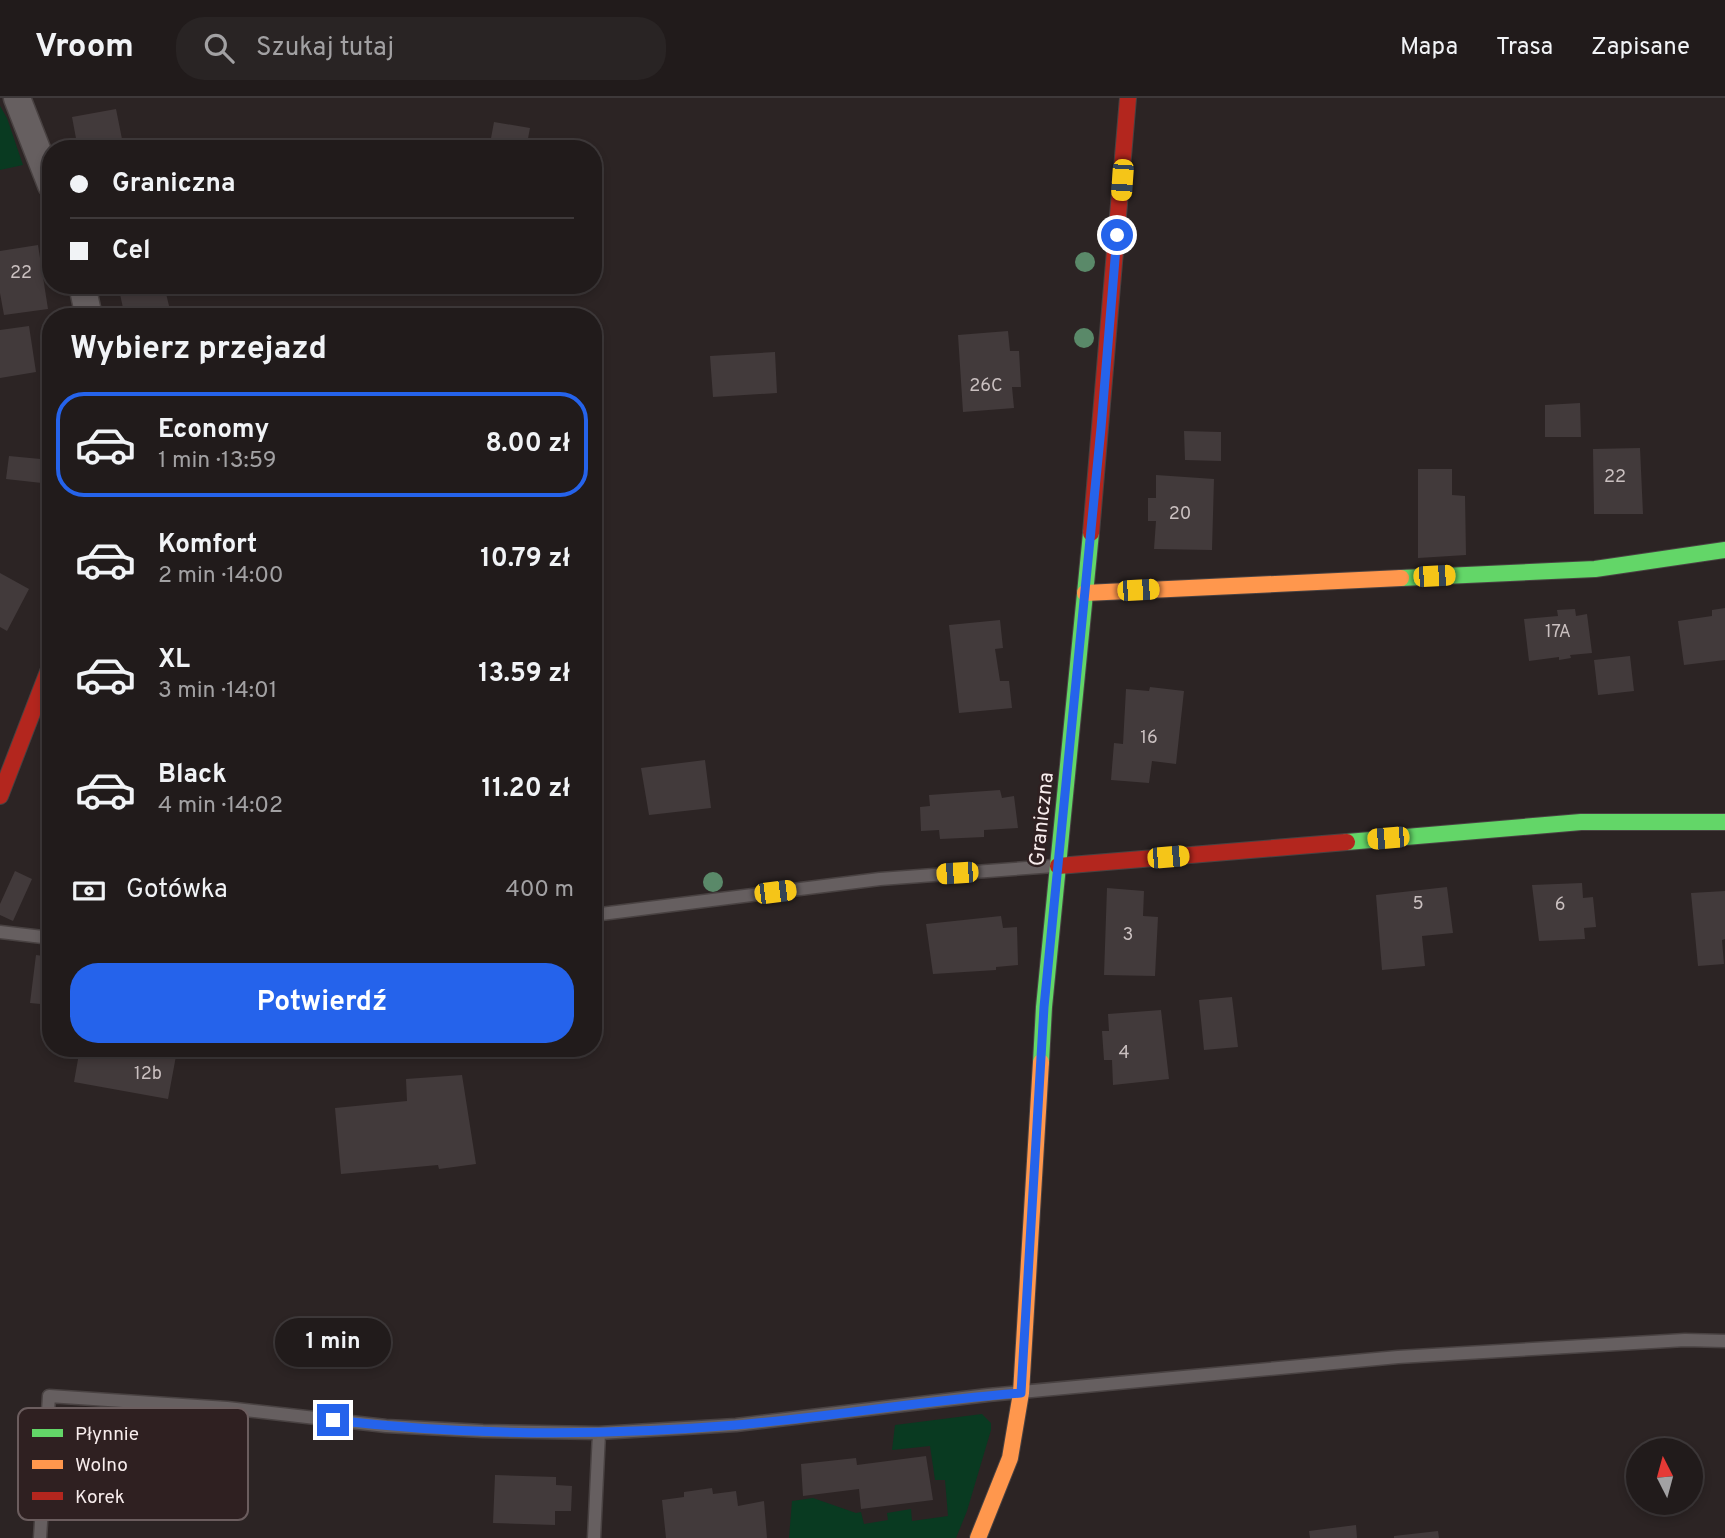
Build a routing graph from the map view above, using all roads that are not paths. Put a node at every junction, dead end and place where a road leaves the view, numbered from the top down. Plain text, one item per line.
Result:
1 (17, 98) edge
2 (1128, 98) edge
3 (42, 162) edge
4 (1725, 550) edge
5 (1085, 593) junction
6 (42, 687) edge
7 (0, 796) edge
8 (1725, 822) edge
9 (1058, 866) junction
10 (602, 914) edge
11 (0, 932) edge
12 (42, 937) edge
13 (1725, 1341) edge
14 (1021, 1393) junction
15 (48, 1408) edge
16 (227, 1408) edge
17 (248, 1410) edge
18 (599, 1433) junction
19 (41, 1520) edge
20 (40, 1538) edge
21 (594, 1538) edge
22 (978, 1538) edge

1 - 3 street
2 - 5 street, Graniczna
4 - 5 street
5 - 9 street, Graniczna
6 - 7 street
8 - 9 street
9 - 10 lane
9 - 14 street, Graniczna
11 - 12 lane
13 - 14 lane
14 - 18 lane
14 - 22 street, Graniczna
15 - 16 lane
17 - 18 lane
18 - 21 lane
19 - 20 lane

